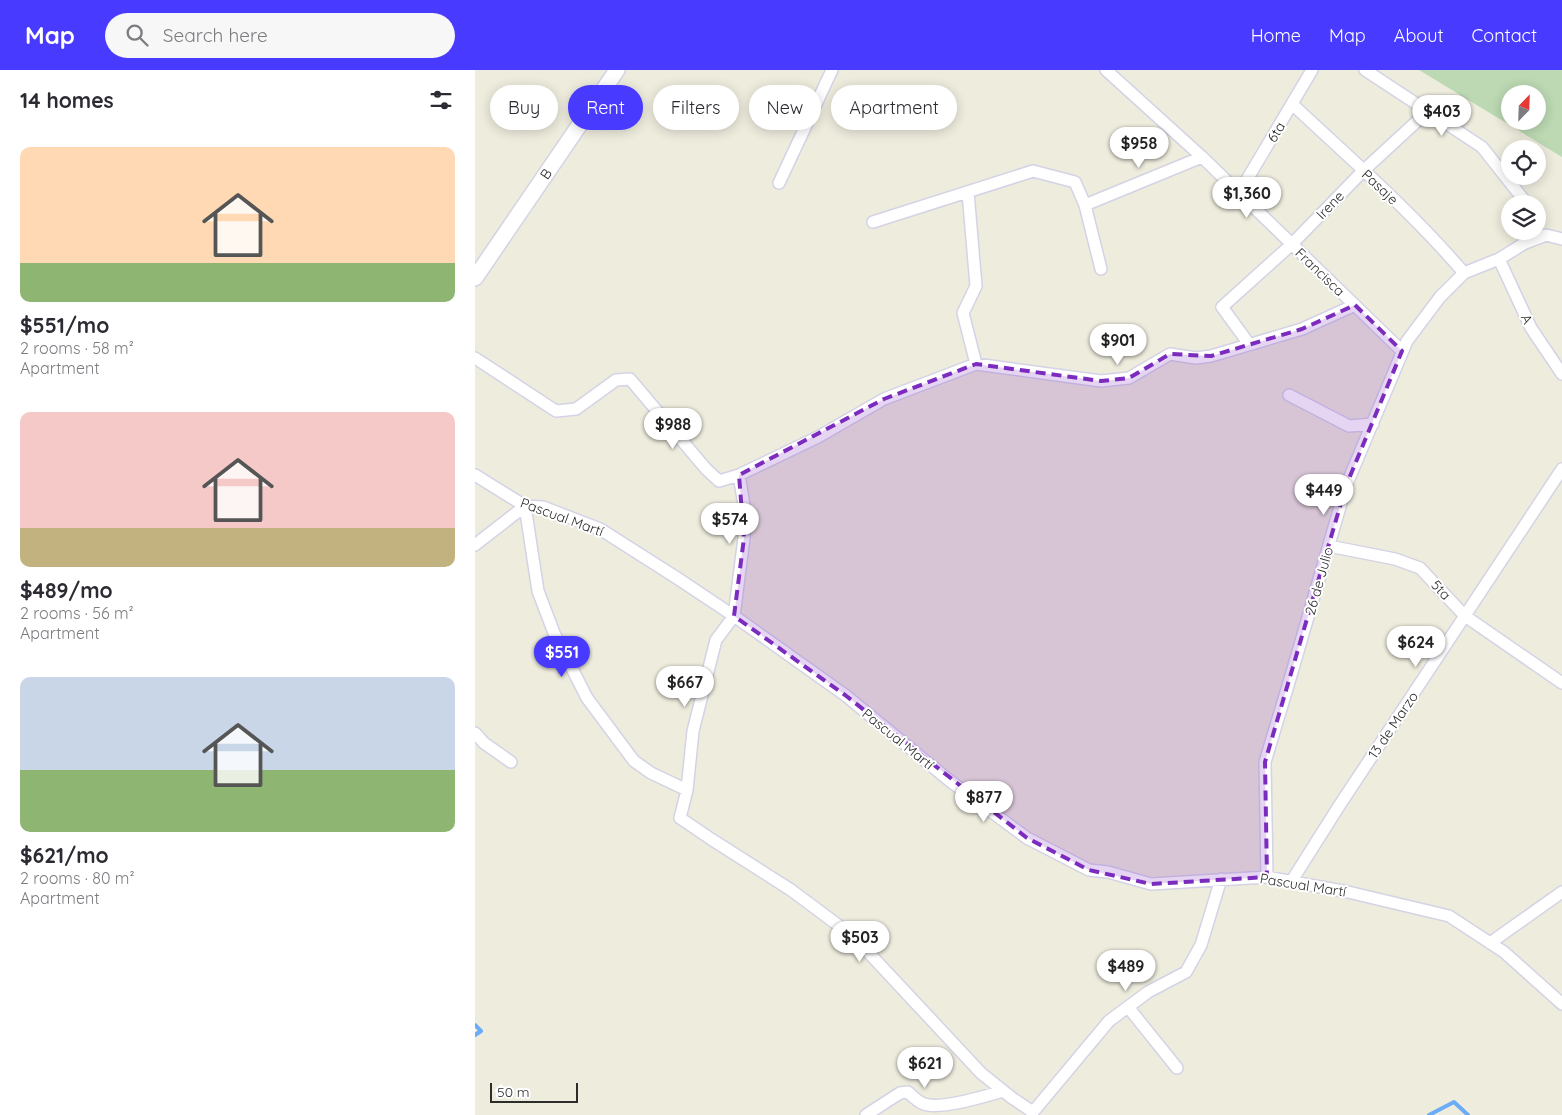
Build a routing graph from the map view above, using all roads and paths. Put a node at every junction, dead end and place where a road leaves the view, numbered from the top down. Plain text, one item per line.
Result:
1 (617, 70) edge
2 (832, 70) edge
3 (1106, 70) edge
4 (1313, 70) edge
5 (1365, 70) edge
6 (1292, 104) junction
7 (1427, 112) junction
8 (1202, 157) junction
9 (1363, 171) junction
10 (779, 183) dead end
11 (967, 192) junction
12 (1239, 193) junction
13 (1520, 195) edge
14 (1085, 205) junction
15 (873, 222) dead end
16 (1546, 235) edge
17 (1562, 238) edge
18 (1527, 240) edge
19 (1292, 244) junction
20 (1499, 259) junction
21 (1101, 269) dead end
22 (1464, 273) junction
23 (475, 278) edge
24 (1355, 305) junction
25 (1249, 344) junction
26 (1402, 351) junction
27 (475, 358) edge
28 (976, 364) junction
29 (1562, 374) edge
30 (1289, 395) dead end
31 (1373, 424) junction
32 (1562, 469) edge
33 (475, 475) edge
34 (739, 475) junction
35 (525, 506) junction
36 (475, 544) edge
37 (1329, 546) junction
38 (733, 616) junction
39 (1465, 616) junction
40 (1562, 683) edge
41 (475, 733) edge
42 (511, 762) dead end
43 (687, 790) junction
44 (1267, 877) junction
45 (1221, 879) junction
46 (1291, 882) junction
47 (1562, 892) edge
48 (1490, 943) junction
49 (1562, 1004) edge
50 (1128, 1007) junction
51 (1177, 1068) dead end
52 (1003, 1091) junction
53 (1032, 1114) edge
54 (866, 1115) edge

1 - 23 street, B
2 - 10 street
3 - 8 street, Francisca
4 - 6 street, 6ta
5 - 7 street
6 - 9 street, Pasaje
6 - 12 street, 6ta
7 - 9 street, Irene
7 - 13 street
8 - 12 street, Francisca
8 - 14 street
9 - 19 street, Irene
9 - 22 street, Pasaje
11 - 14 street
11 - 15 street
11 - 28 street
12 - 19 street, Francisca
14 - 21 street
16 - 17 street
18 - 20 street, 26 de Julio
19 - 24 street, Francisca
19 - 25 street, Irene
20 - 22 street, 26 de Julio
20 - 29 street, A
22 - 26 street, 26 de Julio
24 - 25 street
24 - 26 street, Francisca
25 - 28 street
26 - 31 street, 26 de Julio
27 - 34 street
28 - 34 street
30 - 31 street
31 - 37 street, 26 de Julio
32 - 39 street, 13 de Marzo
33 - 35 street, Pascual Martí
34 - 38 street
35 - 36 street
35 - 38 street, Pascual Martí
35 - 43 street
37 - 39 street, 5ta
37 - 44 street, 26 de Julio
38 - 43 street
38 - 45 street, Pascual Martí
39 - 40 street, 5ta
39 - 46 street, 13 de Marzo
41 - 42 street
43 - 52 street
44 - 45 street, Pascual Martí
44 - 46 street, Pascual Martí
45 - 50 street
46 - 48 street, Pascual Martí
47 - 48 street
48 - 49 street, Pascual Martí
50 - 51 street
50 - 53 street
52 - 53 street
52 - 54 street

